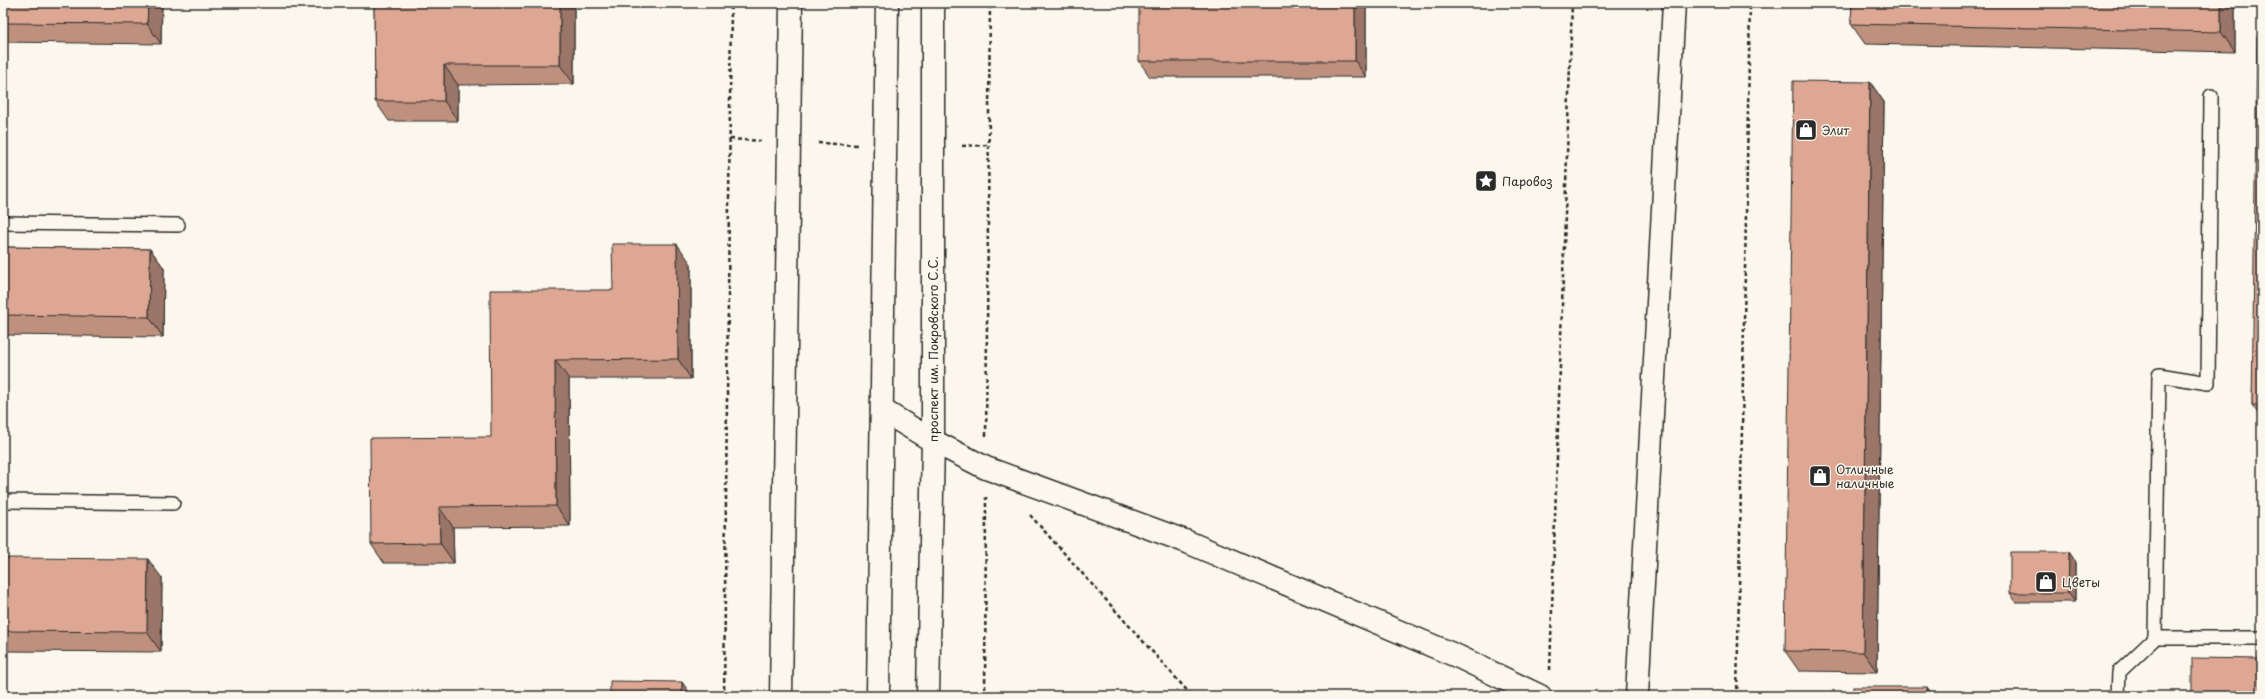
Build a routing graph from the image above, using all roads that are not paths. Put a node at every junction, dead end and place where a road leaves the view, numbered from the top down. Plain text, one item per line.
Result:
1 (791, 3) edge
2 (887, 3) edge
3 (933, 3) edge
4 (1674, 3) edge
5 (2211, 96) dead end
6 (3, 223) edge
7 (178, 225) dead end
8 (882, 410) junction
9 (933, 441) junction
10 (3, 501) edge
11 (173, 503) dead end
12 (2155, 638) junction
13 (2262, 638) edge
14 (781, 696) edge
15 (878, 696) edge
16 (928, 696) edge
17 (1540, 696) edge
18 (1637, 696) edge
19 (2118, 696) edge

1 - 14 street
2 - 8 street
3 - 9 street, проспект им. Покровского С.С.
4 - 18 street
5 - 12 lane
6 - 7 lane
8 - 9 street
8 - 15 street
9 - 16 street, проспект им. Покровского С.С.
9 - 17 street
10 - 11 lane
12 - 13 lane
12 - 19 lane

